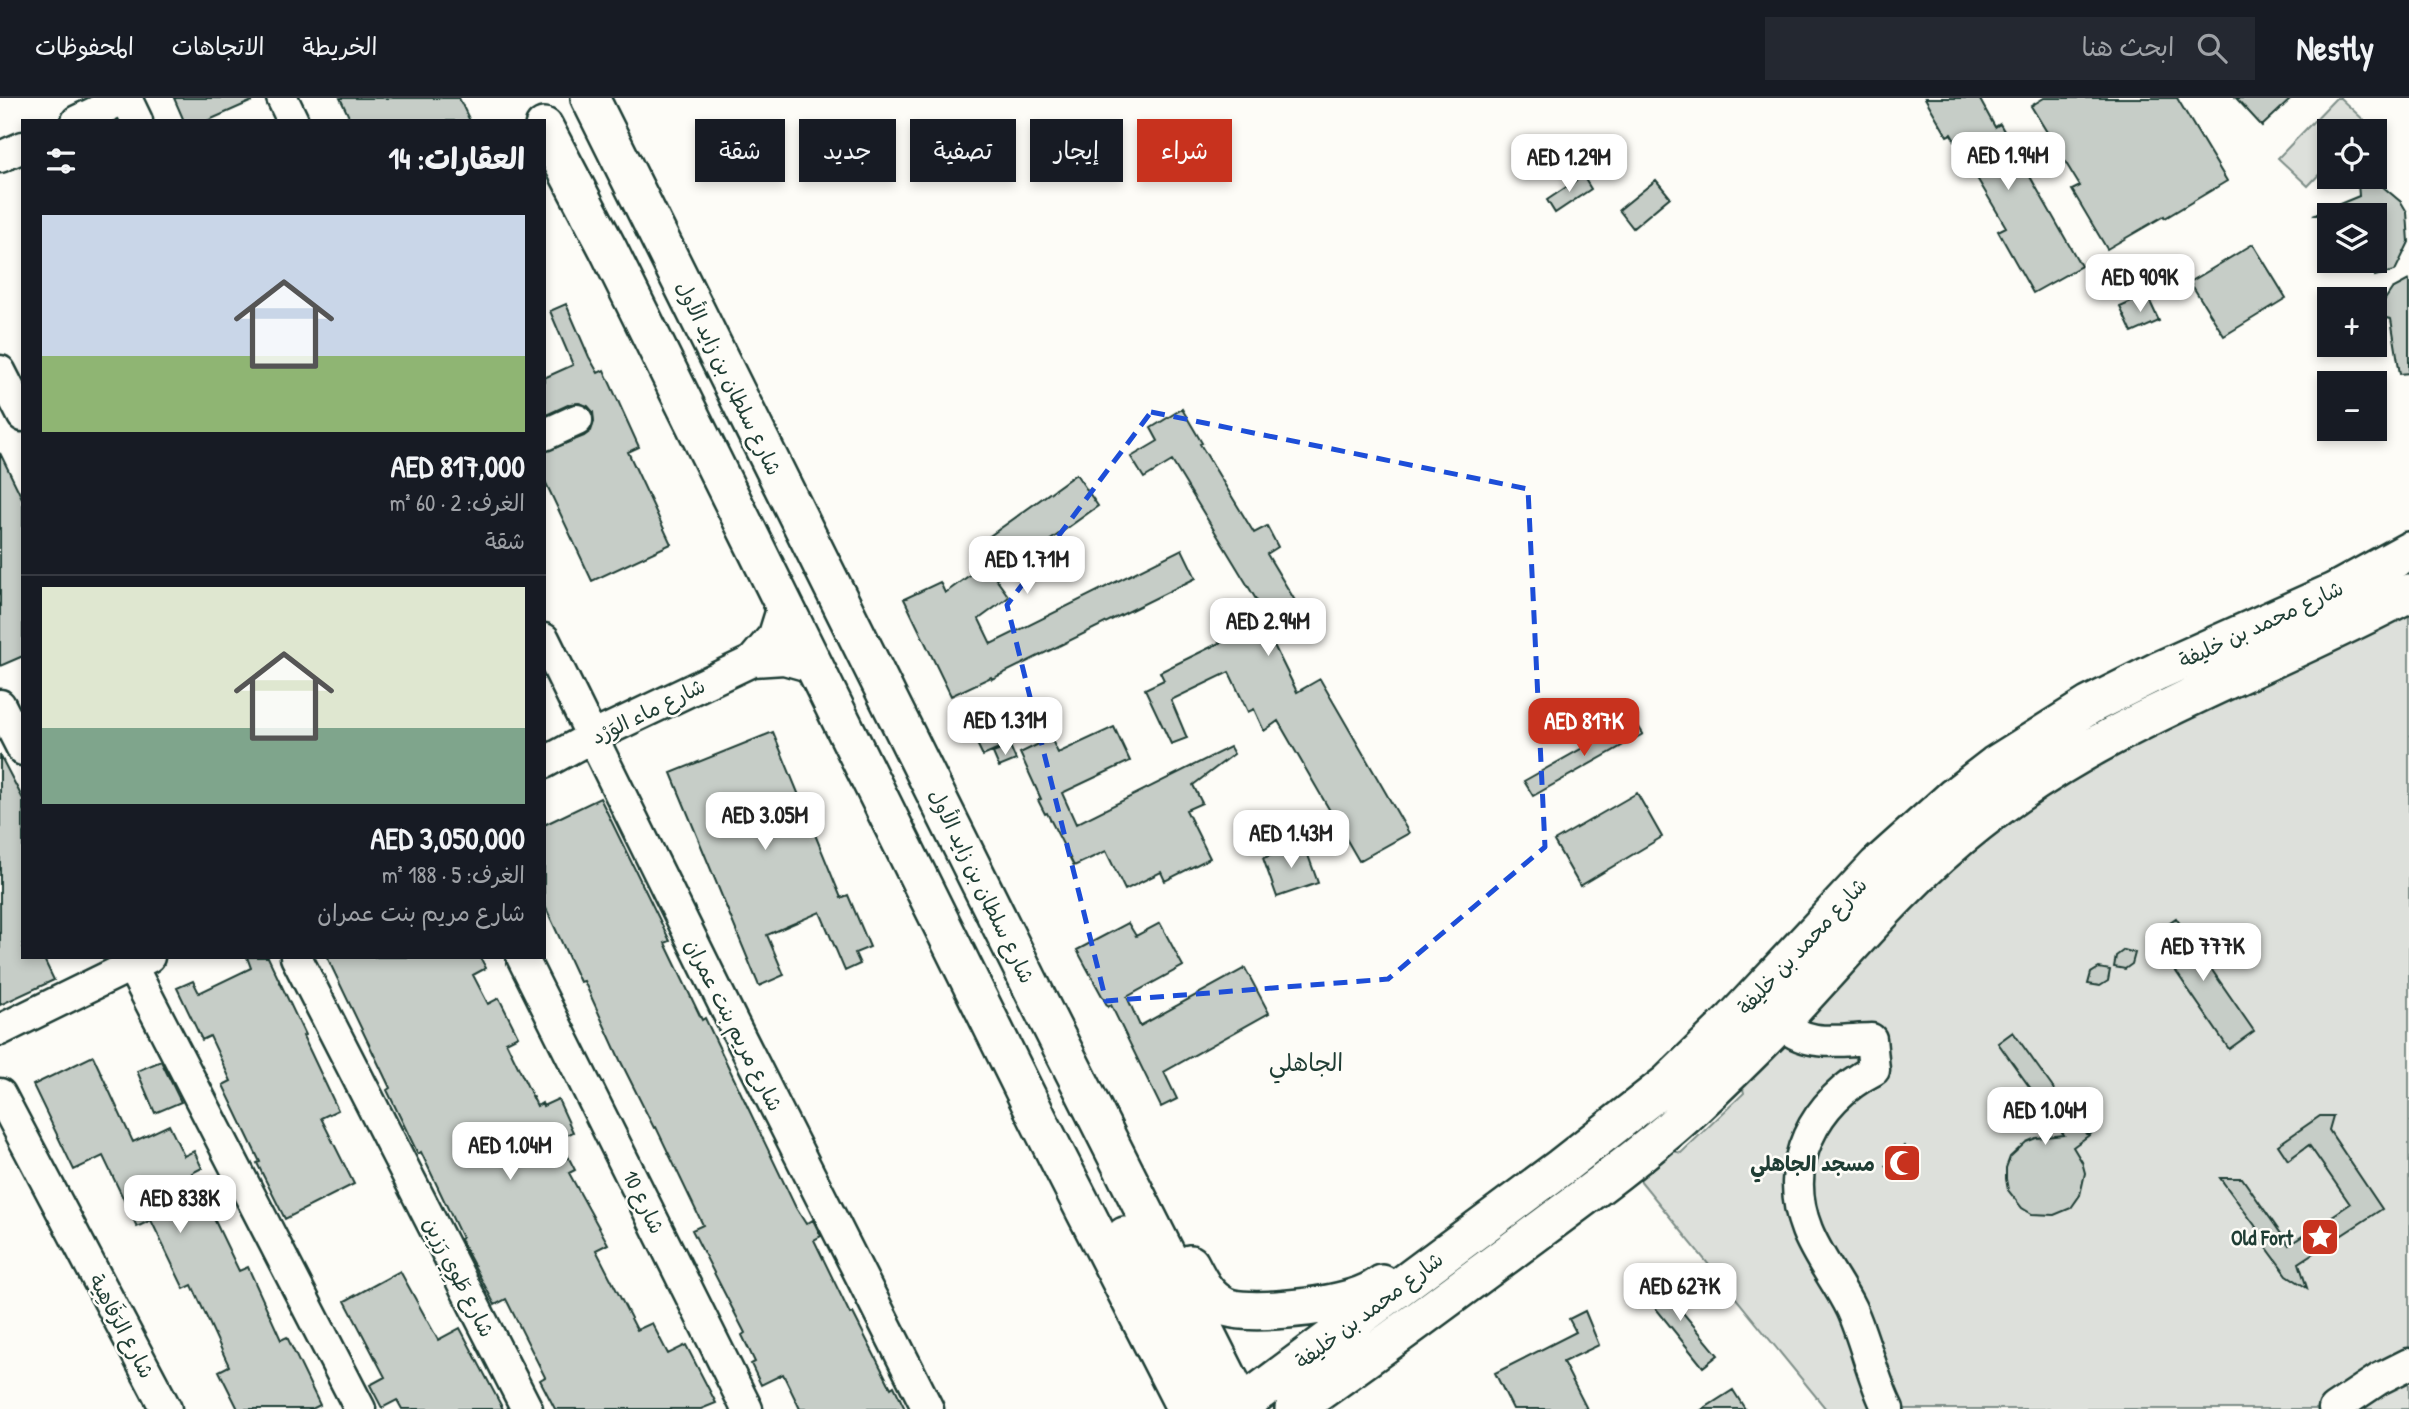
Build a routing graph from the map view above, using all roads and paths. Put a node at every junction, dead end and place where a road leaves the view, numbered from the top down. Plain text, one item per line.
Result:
1 (126, 98) edge
2 (282, 98) edge
3 (529, 98) edge
4 (590, 98) edge
5 (81, 119) edge
6 (136, 119) edge
7 (292, 119) edge
8 (540, 119) edge
9 (546, 131) edge
10 (21, 147) edge
11 (0, 157) edge
12 (0, 371) edge
13 (21, 412) edge
14 (577, 420) dead end
15 (546, 434) edge
16 (2409, 551) edge
17 (2409, 593) edge
18 (784, 603) junction
19 (546, 643) edge
20 (752, 661) junction
21 (816, 668) junction
22 (0, 705) edge
23 (592, 737) junction
24 (21, 746) edge
25 (546, 762) edge
26 (297, 959) edge
27 (523, 959) edge
28 (136, 960) edge
29 (1780, 1022) junction
30 (0, 1030) edge
31 (0, 1094) edge
32 (1041, 1125) junction
33 (1133, 1188) junction
34 (1482, 1226) junction
35 (1500, 1259) junction
36 (2409, 1364) edge
37 (1236, 1408) edge
38 (166, 1409) edge
39 (360, 1409) edge
40 (527, 1409) edge
41 (747, 1409) edge
42 (928, 1409) edge
43 (1186, 1409) edge
44 (1294, 1409) edge
45 (1341, 1409) edge
46 (1888, 1409) edge
47 (2334, 1409) edge

1 - 5 street
1 - 6 street
2 - 7 street
3 - 8 main road
4 - 33 main road, شارع سلطان بن زايد الأول
9 - 18 main road
10 - 11 street
12 - 13 street
14 - 15 street
16 - 34 main road, شارع محمد بن خليفة
17 - 29 main road, شارع محمد بن خليفة
18 - 20 street, شارع ماء الوَرْد
18 - 21 main road
19 - 23 street, شارع مريم بنت عمران
20 - 21 street, شارع ماء الوَرْد
20 - 23 street, شارع ماء الوَرْد
21 - 32 main road
22 - 24 street
23 - 25 street, شارع ماء الوَرْد
23 - 42 street, شارع مريم بنت عمران
26 - 40 street, شارع طَوِي رَزِين
27 - 41 street, شارع 10
28 - 30 street
28 - 39 street
29 - 35 main road, شارع محمد بن خليفة
29 - 46 street
31 - 38 street, شارع الرَفَاهِية
32 - 37 main road
32 - 43 main road
33 - 34 main road
33 - 37 main road, شارع سلطان بن زايد الأول
34 - 37 main road, شارع محمد بن خليفة
35 - 44 main road, شارع محمد بن خليفة
35 - 45 main road
36 - 47 street

